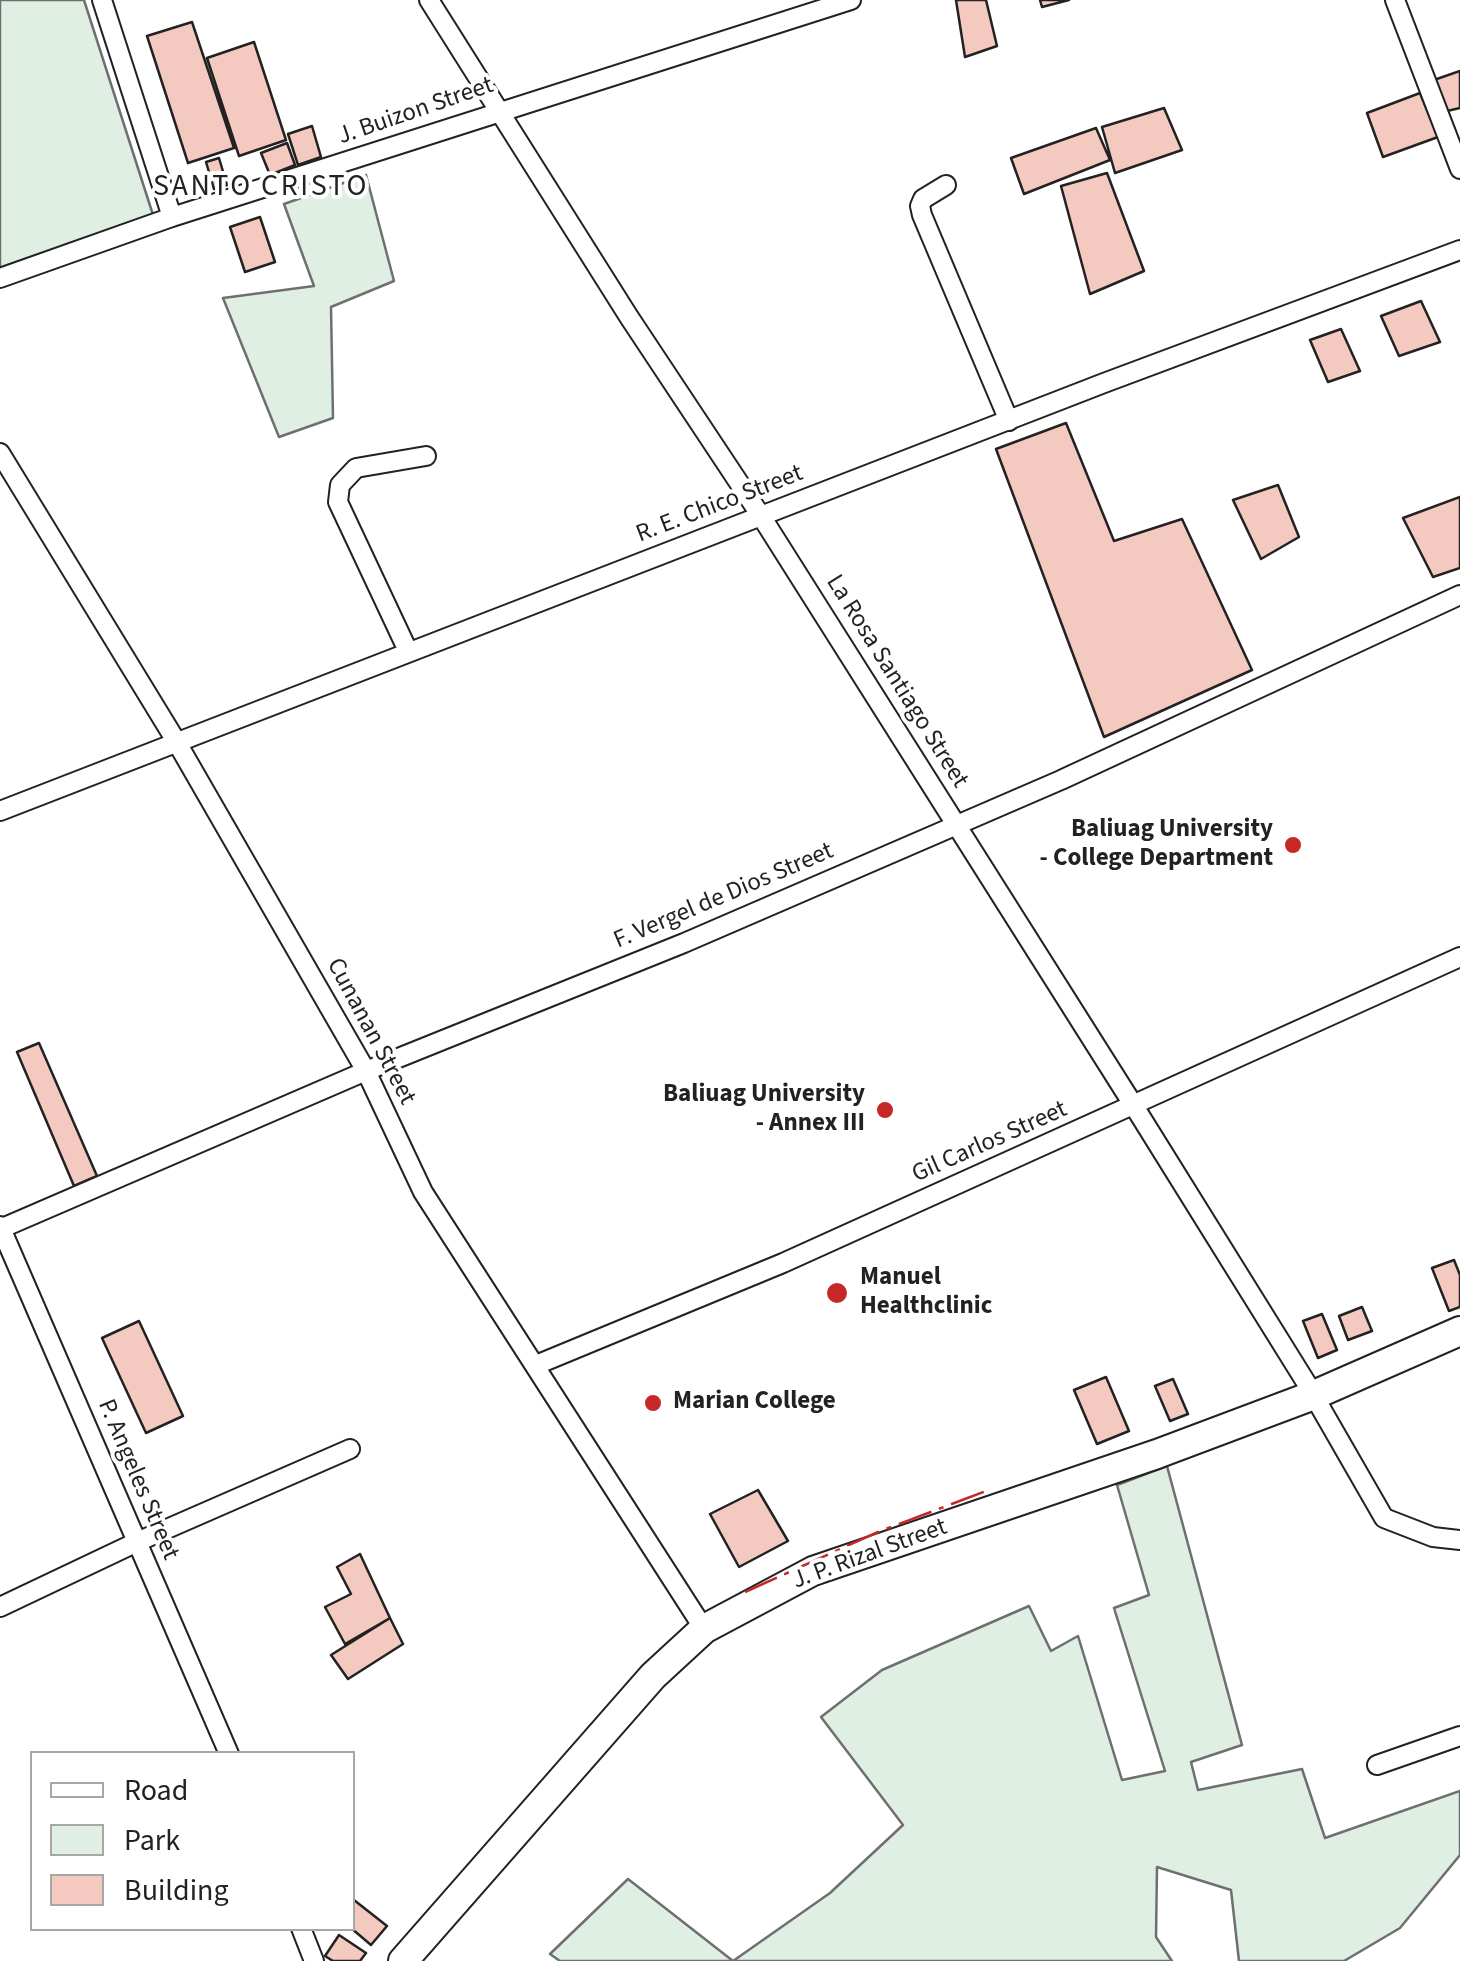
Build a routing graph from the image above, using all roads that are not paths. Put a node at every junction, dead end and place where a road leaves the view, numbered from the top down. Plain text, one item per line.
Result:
1 (102, 0) edge
2 (429, 0) edge
3 (851, 0) edge
4 (1395, 0) edge
5 (500, 110) junction
6 (1460, 169) edge
7 (946, 185) dead end
8 (172, 217) junction
9 (1460, 250) edge
10 (0, 278) edge
11 (1009, 421) junction
12 (0, 453) edge
13 (426, 456) dead end
14 (762, 516) junction
15 (1460, 594) edge
16 (408, 651) junction
17 (176, 742) junction
18 (0, 811) edge
19 (957, 824) junction
20 (1460, 958) edge
21 (366, 1072) junction
22 (1134, 1106) junction
23 (0, 1228) edge
24 (1460, 1331) edge
25 (536, 1365) junction
26 (1314, 1395) junction
27 (350, 1448) dead end
28 (1460, 1540) edge
29 (137, 1542) junction
30 (0, 1607) edge
31 (704, 1629) junction
32 (1460, 1736) edge
33 (228, 1751) edge
34 (1376, 1765) dead end
35 (302, 1931) edge
36 (314, 1961) edge
37 (403, 1961) edge

1 - 8 street
2 - 5 street, La Rosa Santiago Street
3 - 5 street, J. Buizon Street
4 - 6 street
5 - 8 street, J. Buizon Street
5 - 14 street, La Rosa Santiago Street
7 - 11 street
8 - 10 street, J. Buizon Street
9 - 11 street, R. E. Chico Street
11 - 14 street, R. E. Chico Street
12 - 17 street, Cunanan Street
13 - 16 street
14 - 16 street, R. E. Chico Street
14 - 19 street, La Rosa Santiago Street
15 - 19 street, F. Vergel de Dios Street
16 - 17 street, R. E. Chico Street
17 - 18 street, R. E. Chico Street
17 - 21 street, Cunanan Street
19 - 21 street, F. Vergel de Dios Street
19 - 22 street, La Rosa Santiago Street
20 - 22 street, Gil Carlos Street
21 - 23 street, F. Vergel de Dios Street
21 - 25 street, Cunanan Street
22 - 25 street, Gil Carlos Street
22 - 26 street, La Rosa Santiago Street
23 - 29 street, P. Angeles Street
24 - 26 main road, J. P. Rizal Street
25 - 31 street, Cunanan Street
26 - 28 street, La Rosa Santiago Street
26 - 31 main road, J. P. Rizal Street
27 - 29 street
29 - 30 street
29 - 33 street, P. Angeles Street
31 - 37 main road, J. P. Rizal Street
32 - 34 street
35 - 36 street

